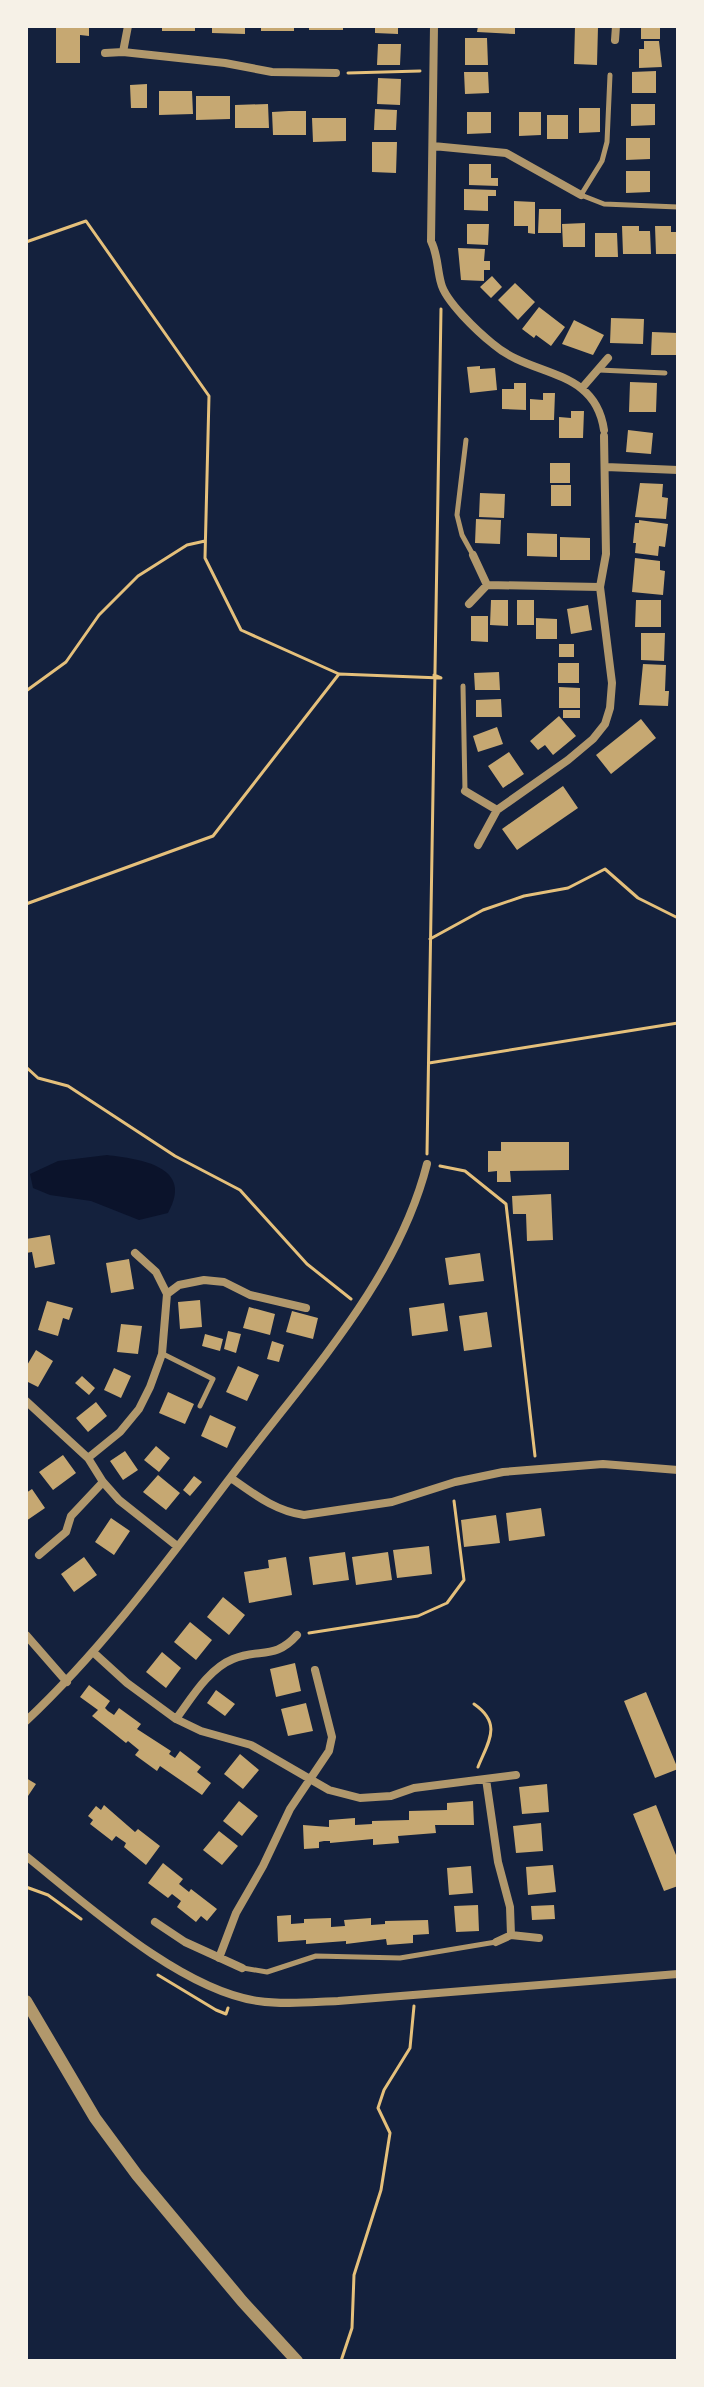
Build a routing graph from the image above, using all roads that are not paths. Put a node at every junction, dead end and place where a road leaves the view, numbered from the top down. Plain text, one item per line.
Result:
1 (128, 26) edge
2 (434, 26) edge
3 (616, 26) edge
4 (615, 40) dead end
5 (123, 52) junction
6 (105, 53) dead end
7 (336, 73) road end
8 (610, 75) dead end
9 (433, 146) junction
10 (581, 195) junction
11 (678, 207) edge
12 (608, 358) dead end
13 (597, 370) junction
14 (665, 373) dead end
15 (582, 388) junction
16 (466, 440) dead end
17 (606, 467) junction
18 (678, 470) edge
19 (473, 555) joint
20 (487, 585) junction
21 (600, 587) junction
22 (469, 604) dead end
23 (463, 686) dead end
24 (465, 791) joint
25 (497, 810) junction
26 (478, 845) dead end
27 (427, 1164) road end
28 (135, 1253) dead end
29 (167, 1294) junction
30 (306, 1308) dead end
31 (162, 1354) junction
32 (26, 1401) edge
33 (200, 1406) dead end
34 (88, 1458) junction
35 (678, 1470) edge
36 (231, 1478) junction
37 (103, 1482) junction
38 (177, 1546) junction
39 (39, 1555) dead end
40 (26, 1635) edge
41 (297, 1635) road end
42 (93, 1652) junction
43 (315, 1670) dead end
44 (67, 1682) junction
45 (176, 1719) junction
46 (26, 1721) edge
47 (516, 1775) dead end
48 (486, 1779) junction
49 (309, 1780) junction
50 (26, 1856) edge
51 (155, 1922) dead end
52 (511, 1935) junction
53 (539, 1938) dead end
54 (496, 1942) joint
55 (219, 1958) junction
56 (242, 1968) joint
57 (678, 1974) edge
58 (26, 2001) edge
59 (297, 2361) edge

1 - 5 street
2 - 9 street
3 - 4 street
5 - 6 street
5 - 7 street
8 - 10 lane
9 - 10 street
9 - 15 street
10 - 11 lane
12 - 13 street
13 - 14 lane
13 - 15 street
15 - 17 street
16 - 19 lane
17 - 18 street
17 - 21 street
19 - 20 street
20 - 21 street
20 - 22 street
21 - 25 street
23 - 24 lane
24 - 25 street
25 - 26 street
27 - 36 street
28 - 29 street
29 - 30 street
29 - 31 street
31 - 33 lane
31 - 34 street
32 - 34 street
34 - 37 street
35 - 36 street
36 - 38 street
37 - 38 street
37 - 39 street
38 - 42 street
40 - 44 street
41 - 45 street
42 - 44 street
42 - 45 street
43 - 49 street
44 - 46 street
45 - 49 street
47 - 48 street
48 - 49 street
48 - 52 street
49 - 55 street
50 - 57 street
51 - 55 street
52 - 53 street
52 - 54 street
54 - 56 lane
55 - 56 street
58 - 59 street

